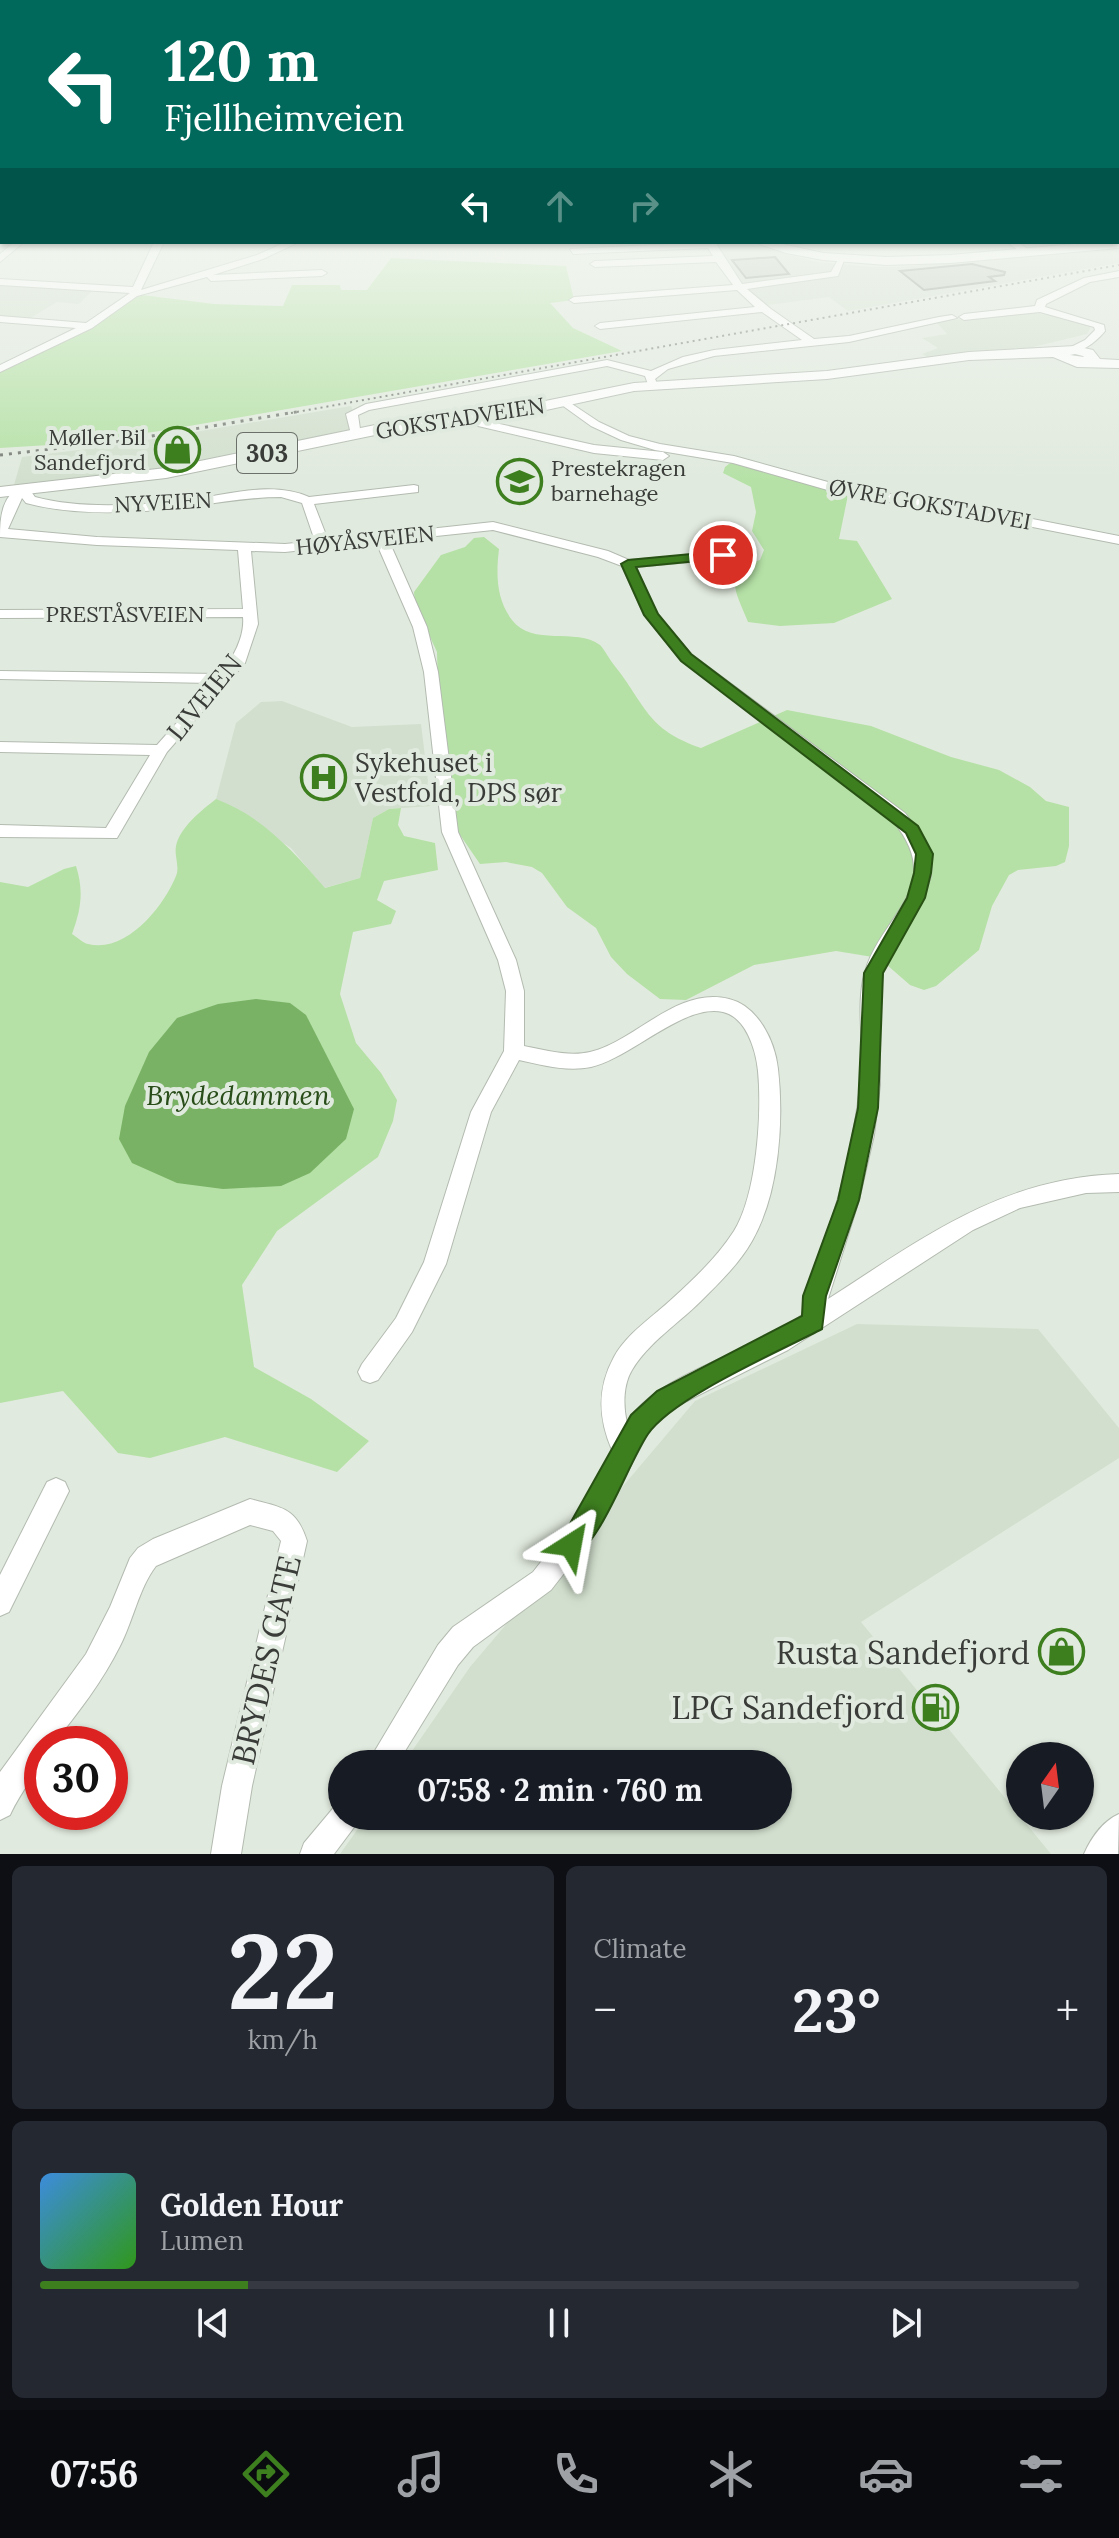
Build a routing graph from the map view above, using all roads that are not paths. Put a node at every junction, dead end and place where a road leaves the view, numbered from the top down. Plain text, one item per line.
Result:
1 (112, 309) edge
2 (762, 309) joint
3 (1040, 309) joint
4 (0, 319) edge
5 (88, 326) junction
6 (600, 326) dead end
7 (1101, 327) junction
8 (1118, 330) edge
9 (813, 343) junction
10 (1088, 353) junction
11 (1065, 354) junction
12 (1119, 363) edge
13 (0, 369) edge
14 (652, 380) junction
15 (563, 401) junction
16 (478, 420) junction
17 (357, 434) junction
18 (686, 452) junction
19 (23, 489) junction
20 (414, 489) dead end
21 (0, 492) edge
22 (307, 501) junction
23 (0, 533) edge
24 (381, 538) junction
25 (1119, 540) edge
26 (322, 542) junction
27 (244, 547) junction
28 (723, 555) dead end
29 (628, 564) junction
30 (251, 613) junction
31 (0, 614) edge
32 (0, 675) edge
33 (225, 679) junction
34 (0, 747) edge
35 (161, 750) junction
36 (0, 831) edge
37 (514, 1052) junction
38 (1119, 1183) edge
39 (813, 1322) junction
40 (370, 1372) dead end
41 (625, 1449) junction
42 (56, 1491) dead end
43 (0, 1603) edge
44 (390, 1750) edge
45 (0, 1805) edge
46 (1119, 1829) edge
47 (334, 1830) edge
48 (226, 1854) edge
49 (315, 1854) edge
50 (1099, 1854) edge

1 - 5 street
2 - 6 street
2 - 9 street
3 - 7 street
3 - 9 street
4 - 5 street
5 - 13 street
7 - 8 street
7 - 10 street
9 - 14 street
10 - 11 main road, 303
10 - 11 street
10 - 12 main road, 303
11 - 14 main road, GOKSTADVEIEN / 303
14 - 15 main road, GOKSTADVEIEN / 303
14 - 17 street
15 - 16 main road, GOKSTADVEIEN / 303
15 - 18 street, ØVRE GOKSTADVEI
16 - 17 main road, GOKSTADVEIEN / 303
16 - 18 street
17 - 19 main road, GOKSTADVEIEN / 303
18 - 25 street, ØVRE GOKSTADVEI
19 - 21 main road, GOKSTADVEIEN / 303
19 - 22 street, NYVEIEN
19 - 23 street
20 - 22 street, NYVEIEN
22 - 26 street
23 - 27 street, HØYÅSVEIEN
24 - 26 street, HØYÅSVEIEN
24 - 29 street, HØYÅSVEIEN
24 - 37 street
26 - 27 street, HØYÅSVEIEN
27 - 30 street, LIVEIEN
28 - 29 street, HØYÅSVEIEN
29 - 39 street
30 - 31 street, PRESTÅSVEIEN
30 - 33 street, LIVEIEN
32 - 33 street
33 - 35 street, LIVEIEN
34 - 35 street
35 - 36 street, LIVEIEN
37 - 40 street
37 - 41 street
38 - 39 street
39 - 41 street
41 - 44 street
42 - 43 street
45 - 48 street, BRYDES GATE
46 - 50 street
47 - 49 street

